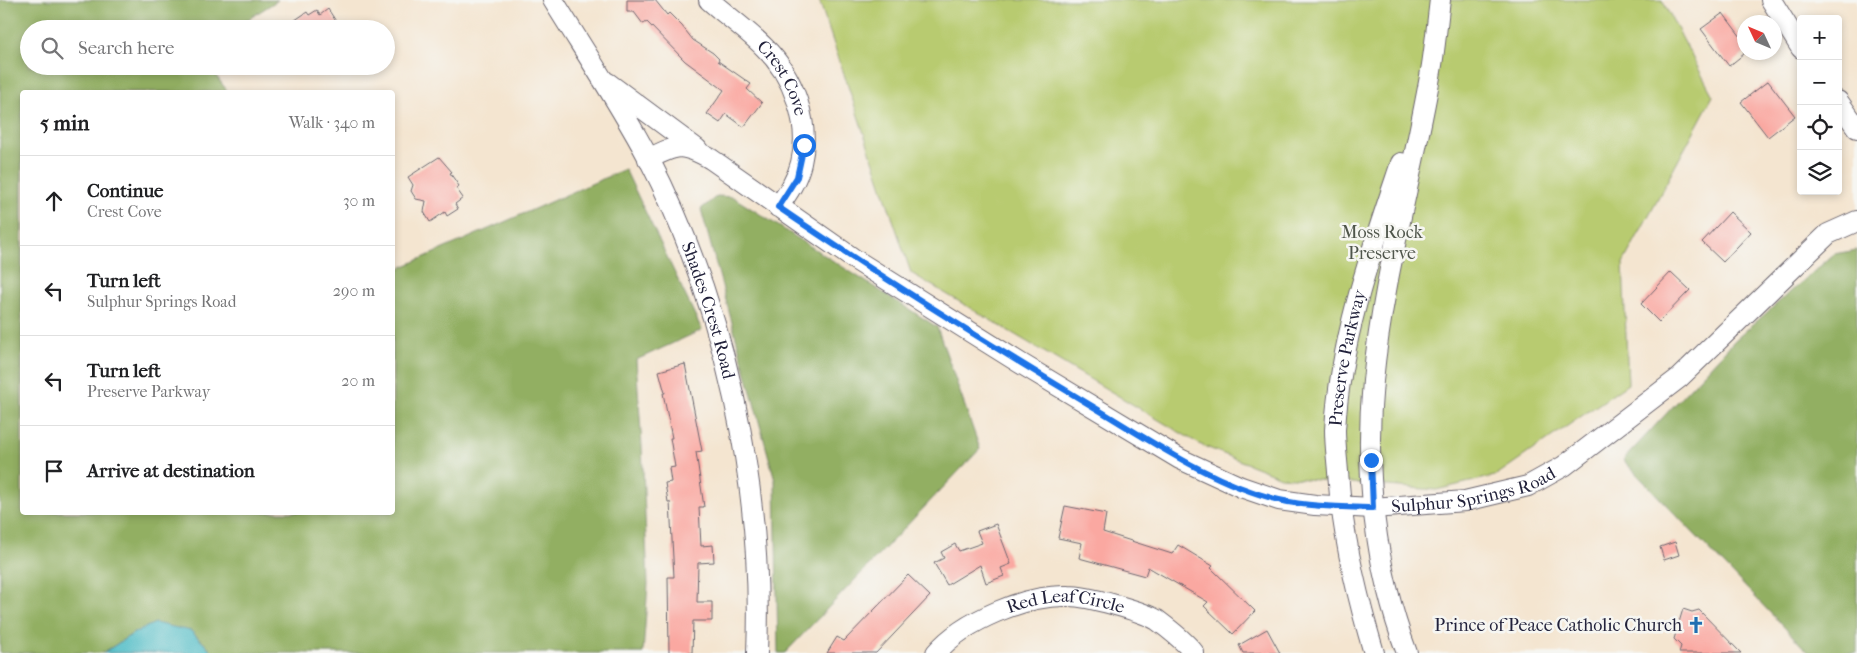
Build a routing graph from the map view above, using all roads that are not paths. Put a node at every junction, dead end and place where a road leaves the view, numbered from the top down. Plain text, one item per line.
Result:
1 (553, 0) edge
2 (708, 0) edge
3 (1440, 0) edge
4 (1771, 0) edge
5 (1797, 42) edge
6 (1431, 70) junction
7 (600, 78) junction
8 (1841, 105) edge
9 (1857, 128) edge
10 (648, 159) junction
11 (711, 159) junction
12 (778, 207) junction
13 (1857, 221) edge
14 (1340, 507) junction
15 (1373, 508) junction
16 (757, 653) edge
17 (936, 653) edge
18 (1194, 653) edge
19 (1374, 653) edge
20 (1407, 653) edge

1 - 7 street, Shades Crest Road
2 - 12 street, Crest Cove
3 - 6 street, Preserve Parkway
4 - 5 street
6 - 14 street, Preserve Parkway
6 - 15 street, Preserve Parkway
7 - 10 street, Shades Crest Road
7 - 11 street
8 - 9 street
10 - 11 street, Sulphur Springs Road
10 - 16 street, Shades Crest Road
11 - 12 street, Sulphur Springs Road
12 - 14 street, Sulphur Springs Road
13 - 15 street, Sulphur Springs Road
14 - 15 street, Sulphur Springs Road
14 - 19 street, Preserve Parkway
15 - 20 street, Preserve Parkway
17 - 18 street, Red Leaf Circle

